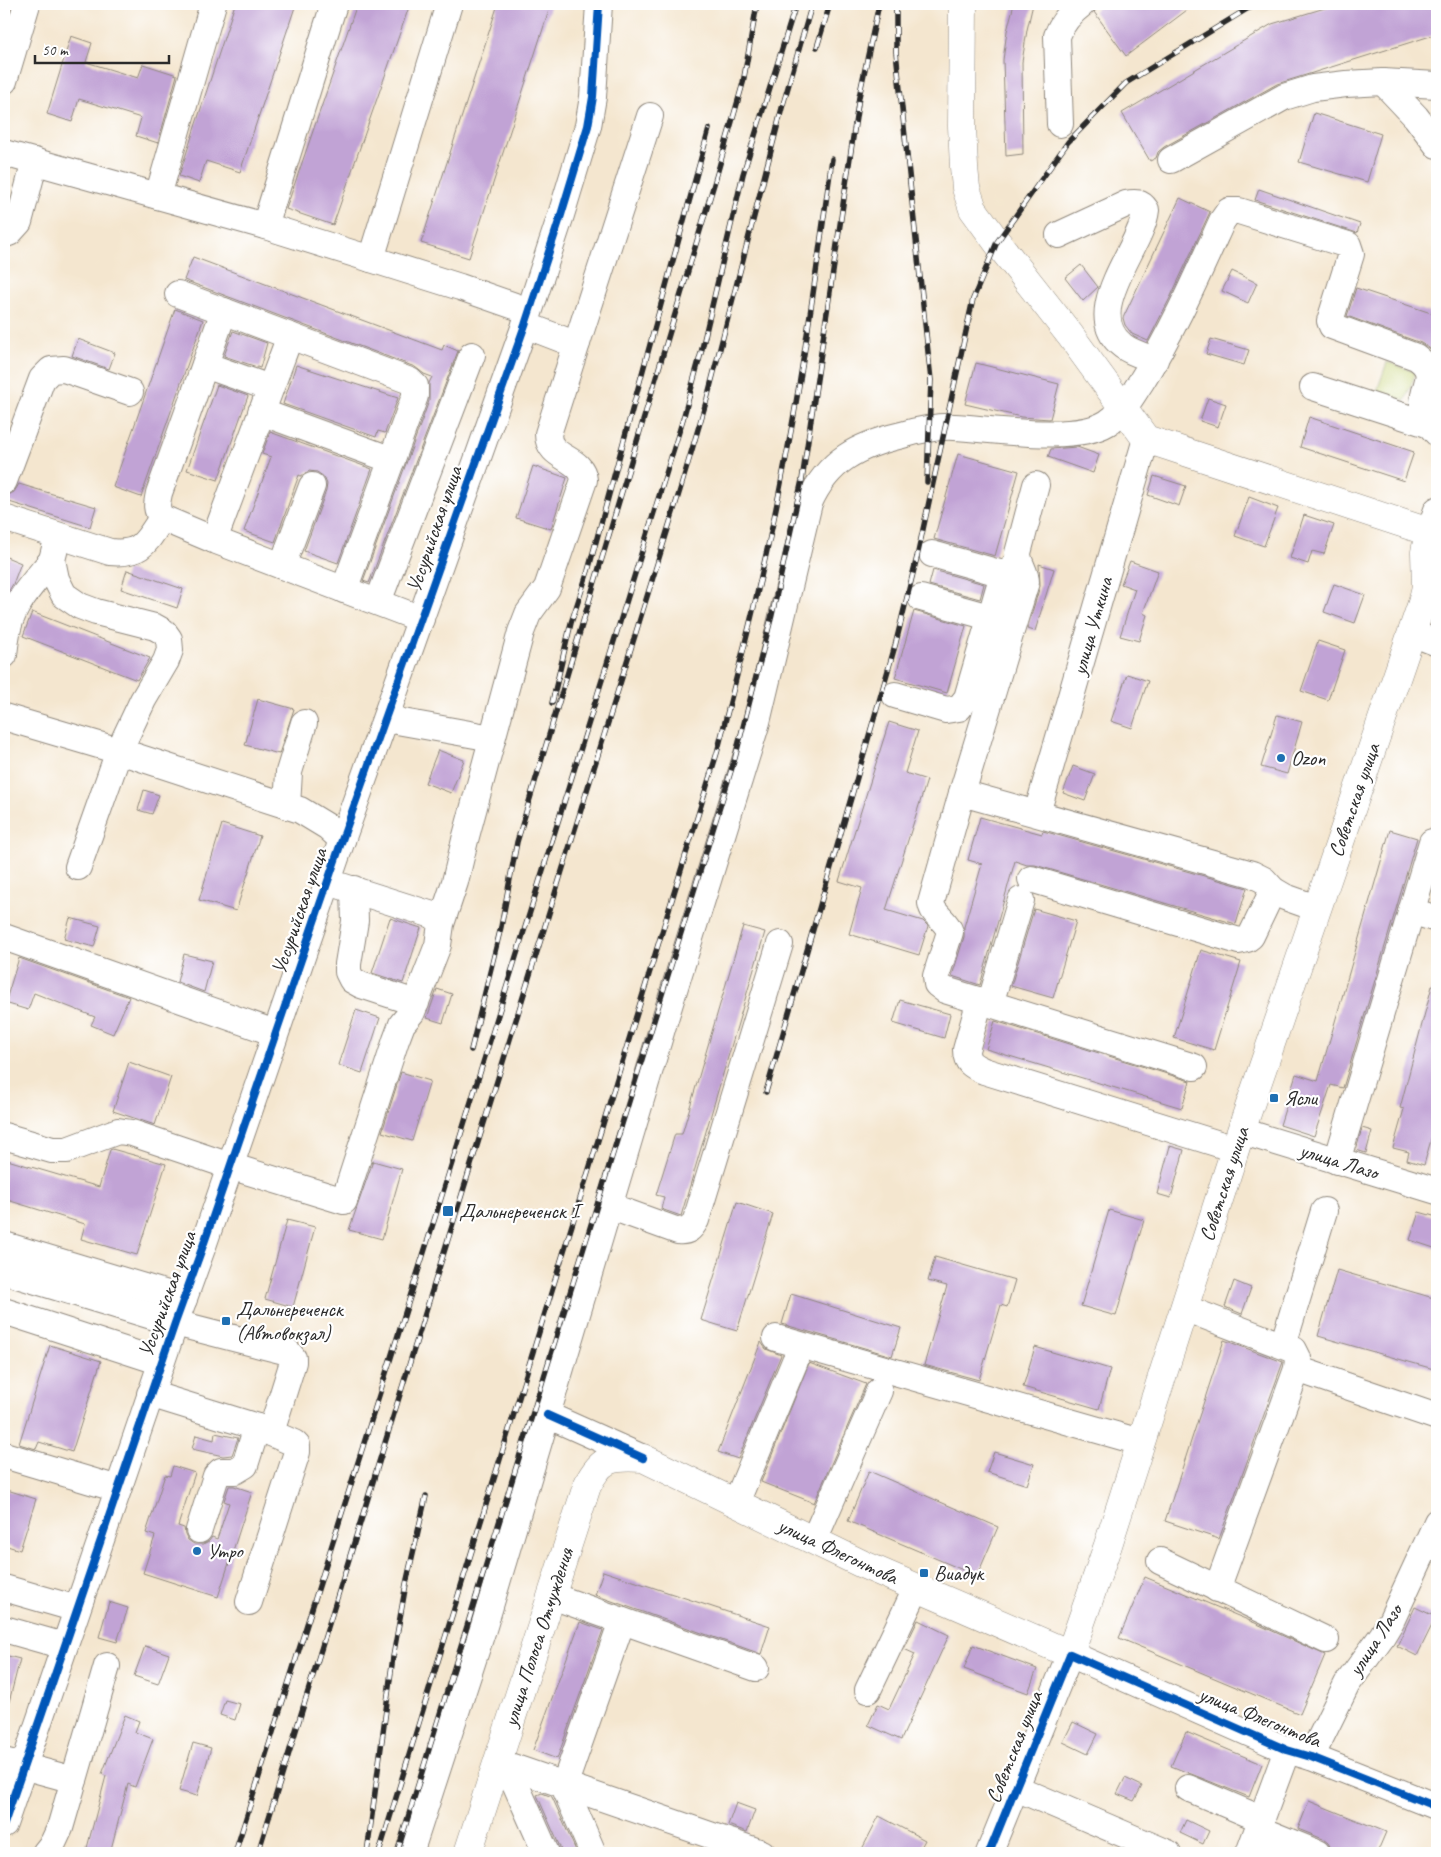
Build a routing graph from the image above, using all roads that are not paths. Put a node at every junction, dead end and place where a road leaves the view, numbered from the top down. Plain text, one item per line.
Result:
1 (27, 4) edge
2 (214, 4) edge
3 (334, 4) edge
4 (449, 4) edge
5 (599, 4) edge
6 (963, 4) edge
7 (1082, 4) edge
8 (4, 81) edge
9 (1383, 82) junction
10 (1437, 85) edge
11 (650, 116) dead end
12 (1060, 124) dead end
13 (1437, 145) edge
14 (4, 153) edge
15 (1171, 160) dead end
16 (35, 161) junction
17 (158, 196) junction
18 (265, 226) junction
19 (4, 234) edge
20 (1059, 235) dead end
21 (371, 259) junction
22 (178, 294) dead end
23 (224, 311) junction
24 (527, 318) junction
25 (290, 336) junction
26 (578, 343) junction
27 (472, 355) dead end
28 (1155, 360) junction
29 (205, 366) junction
30 (1314, 387) dead end
31 (270, 388) junction
32 (130, 392) dead end
33 (1124, 409) junction
34 (261, 412) junction
35 (1434, 429) edge
36 (1146, 439) junction
37 (392, 460) junction
38 (4, 481) edge
39 (1036, 485) dead end
40 (312, 486) dead end
41 (4, 518) edge
42 (162, 518) junction
43 (1435, 525) edge
44 (214, 540) junction
45 (55, 548) junction
46 (932, 554) dead end
47 (282, 566) junction
48 (1010, 567) junction
49 (344, 590) junction
50 (921, 598) dead end
51 (378, 602) junction
52 (989, 617) junction
53 (421, 619) junction
54 (1412, 633) junction
55 (1437, 643) edge
56 (4, 655) edge
57 (894, 695) dead end
58 (4, 717) edge
59 (386, 719) junction
60 (304, 723) dead end
61 (492, 738) junction
62 (119, 751) junction
63 (962, 792) junction
64 (287, 806) junction
65 (1037, 813) junction
66 (342, 840) junction
67 (1432, 842) dead end
68 (78, 867) dead end
69 (328, 882) junction
70 (354, 890) junction
71 (1273, 890) junction
72 (1316, 908) junction
73 (1411, 911) junction
74 (442, 918) junction
75 (1437, 919) edge
76 (4, 937) edge
77 (780, 944) dead end
78 (985, 1002) junction
79 (416, 1003) junction
80 (276, 1033) junction
81 (1194, 1066) dead end
82 (4, 1136) edge
83 (1238, 1140) junction
84 (1337, 1161) junction
85 (230, 1166) junction
86 (1437, 1191) edge
87 (610, 1206) junction
88 (1324, 1211) dead end
89 (4, 1245) edge
90 (4, 1271) edge
91 (184, 1299) junction
92 (1184, 1308) junction
93 (4, 1311) edge
94 (174, 1323) junction
95 (776, 1338) dead end
96 (1283, 1345) junction
97 (795, 1361) dead end
98 (161, 1362) junction
99 (1297, 1369) junction
100 (879, 1391) dead end
101 (150, 1394) junction
102 (547, 1415) junction
103 (1437, 1417) edge
104 (265, 1430) junction
105 (1140, 1442) junction
106 (4, 1454) edge
107 (643, 1458) junction
108 (118, 1489) junction
109 (736, 1502) junction
110 (1437, 1522) edge
111 (199, 1530) dead end
112 (814, 1540) junction
113 (1160, 1562) dead end
114 (917, 1587) junction
115 (4, 1588) edge
116 (1217, 1588) junction
117 (552, 1596) junction
118 (249, 1602) dead end
119 (77, 1609) junction
120 (622, 1621) junction
121 (4, 1629) edge
122 (1326, 1640) dead end
123 (64, 1646) junction
124 (1070, 1654) junction
125 (107, 1666) dead end
126 (756, 1668) dead end
127 (868, 1690) dead end
128 (1299, 1754) junction
129 (13, 1764) edge
130 (502, 1764) junction
131 (74, 1780) junction
132 (564, 1786) junction
133 (1016, 1788) junction
134 (1188, 1788) dead end
135 (1437, 1807) edge
136 (4, 1824) edge
137 (1260, 1824) junction
138 (46, 1853) edge
139 (410, 1853) edge
140 (468, 1853) edge
141 (546, 1853) edge
142 (593, 1853) edge
143 (762, 1853) edge
144 (989, 1853) edge
145 (1168, 1853) edge
146 (1249, 1853) edge
147 (1316, 1853) edge

1 - 8 street
2 - 17 street
3 - 18 street
4 - 21 street
5 - 24 street, Уссурийская улица
6 - 33 main road
7 - 12 street
9 - 10 street
9 - 13 street
9 - 15 street
11 - 26 street
14 - 16 street
16 - 17 street
16 - 19 street
17 - 18 street
18 - 21 street
20 - 28 street
21 - 24 street
22 - 23 street
23 - 25 street
23 - 29 street
24 - 26 street
24 - 53 street, Уссурийская улица
25 - 31 street
25 - 37 street
26 - 61 street
27 - 51 street
28 - 33 street
28 - 35 street
29 - 31 street
29 - 42 street
30 - 35 street
31 - 34 street
32 - 38 street
33 - 36 main road
33 - 87 street
34 - 37 street
34 - 44 street
36 - 43 main road
36 - 65 street, улица Уткина
37 - 49 street
39 - 48 street
40 - 47 street
41 - 45 street
42 - 44 street
42 - 45 street
43 - 54 main road, Советская улица
44 - 47 street
45 - 56 street
45 - 62 street
46 - 48 street
47 - 49 street
48 - 52 street
48 - 63 street
49 - 51 street
50 - 52 street
51 - 53 street
52 - 57 street
53 - 59 street, Уссурийская улица
54 - 55 street
54 - 72 main road, Советская улица
58 - 62 street
59 - 61 street
59 - 66 street, Уссурийская улица
60 - 64 street
61 - 74 street
62 - 64 street
62 - 68 street
63 - 65 street
63 - 78 street
64 - 66 street
65 - 71 street
66 - 69 street, Уссурийская улица
67 - 73 street
69 - 70 street
69 - 80 street, Уссурийская улица
70 - 74 street
70 - 79 street
71 - 72 street
71 - 78 street
72 - 83 main road, Советская улица
73 - 75 street
73 - 84 street
74 - 79 street
76 - 80 street
77 - 87 street
78 - 81 street
78 - 83 street, улица Лазо
79 - 85 street
80 - 85 street, Уссурийская улица
82 - 85 street
83 - 84 street, улица Лазо
83 - 92 main road, Советская улица
84 - 86 street, улица Лазо
85 - 91 street, Уссурийская улица
87 - 102 street
88 - 96 street
89 - 91 street
90 - 94 street
91 - 94 street, Уссурийская улица
92 - 96 street
92 - 105 main road, Советская улица
93 - 98 street
94 - 98 street, Уссурийская улица
94 - 104 street
95 - 105 street
96 - 99 street
97 - 109 street
98 - 101 street, Уссурийская улица
99 - 103 street
99 - 116 street
100 - 112 street
101 - 104 street
101 - 108 street, Уссурийская улица
102 - 107 street, улица Флегонтова
102 - 139 street
104 - 111 street
104 - 118 street
105 - 124 main road, Советская улица
106 - 108 street
107 - 109 main road, улица Флегонтова
107 - 117 main road, улица Полоса Отчуждения
108 - 119 street, Уссурийская улица
109 - 112 main road, улица Флегонтова
110 - 128 street, улица Лазо
112 - 114 main road, улица Флегонтова
113 - 116 street
114 - 124 main road, улица Флегонтова
114 - 127 street
115 - 119 street
116 - 122 street
117 - 120 street
117 - 130 main road, улица Полоса Отчуждения
119 - 123 street, Уссурийская улица
120 - 126 street
120 - 132 street
121 - 123 street
123 - 129 street, Уссурийская улица
124 - 128 street, улица Флегонтова
124 - 133 street, Советская улица
125 - 131 street
128 - 135 street, улица Флегонтова
128 - 137 street, улица Лазо
129 - 131 street
129 - 136 street, Уссурийская улица
130 - 132 street
130 - 140 main road, улица Полоса Отчуждения
130 - 141 street
131 - 138 street
132 - 142 street
132 - 143 street
133 - 144 street, Советская улица
133 - 145 street
134 - 137 street
137 - 146 street, улица Лазо
137 - 147 street

